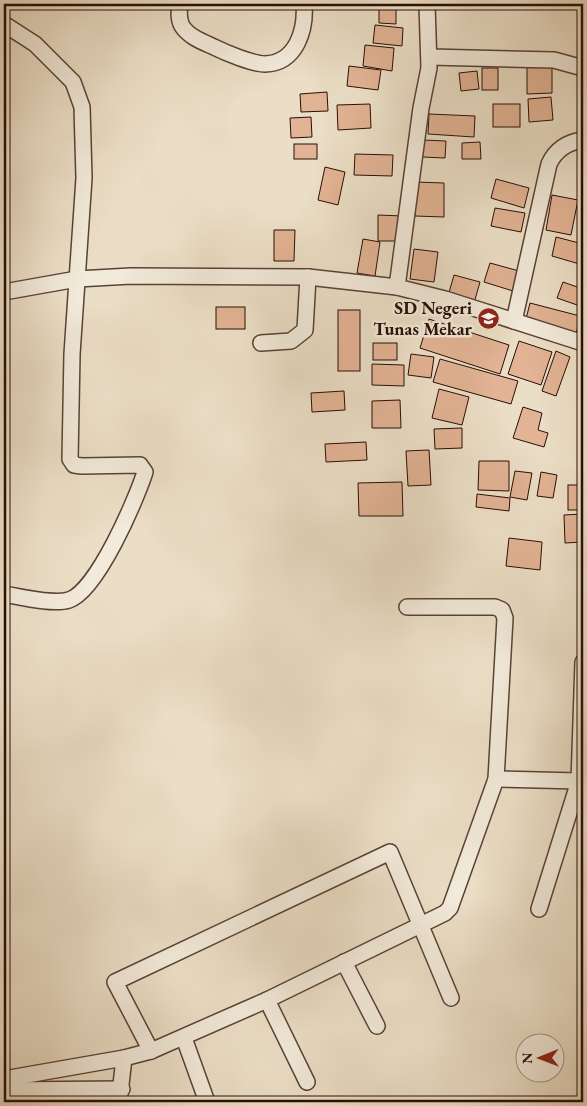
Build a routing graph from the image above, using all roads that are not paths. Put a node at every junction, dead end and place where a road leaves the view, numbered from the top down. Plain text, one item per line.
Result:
1 (180, 4) edge
2 (304, 4) edge
3 (427, 4) edge
4 (4, 24) edge
5 (430, 57) junction
6 (583, 68) edge
7 (583, 140) edge
8 (308, 277) junction
9 (77, 279) junction
10 (397, 287) junction
11 (4, 292) edge
12 (514, 321) junction
13 (261, 343) dead end
14 (583, 343) edge
15 (4, 594) edge
16 (407, 607) dead end
17 (583, 662) edge
18 (496, 779) junction
19 (579, 781) junction
20 (539, 908) dead end
21 (421, 923) junction
22 (344, 962) junction
23 (451, 998) dead end
24 (267, 1000) junction
25 (377, 1026) dead end
26 (184, 1038) junction
27 (150, 1051) junction
28 (124, 1058) junction
29 (4, 1079) edge
30 (307, 1082) dead end
31 (4, 1090) edge
32 (120, 1096) edge
33 (207, 1102) edge

1 - 2 street
3 - 5 street
4 - 9 street
5 - 6 street
5 - 10 street
7 - 12 street
8 - 9 street
8 - 10 street
8 - 13 street
9 - 11 street
9 - 15 street
10 - 12 street
12 - 14 street
16 - 18 street
17 - 19 street
18 - 19 street
18 - 21 street
19 - 20 street
21 - 22 street
21 - 23 street
21 - 27 street
22 - 24 street
22 - 25 street
24 - 26 street
24 - 30 street
26 - 27 street
26 - 33 street
27 - 28 street
28 - 29 street
28 - 32 street
31 - 32 street

